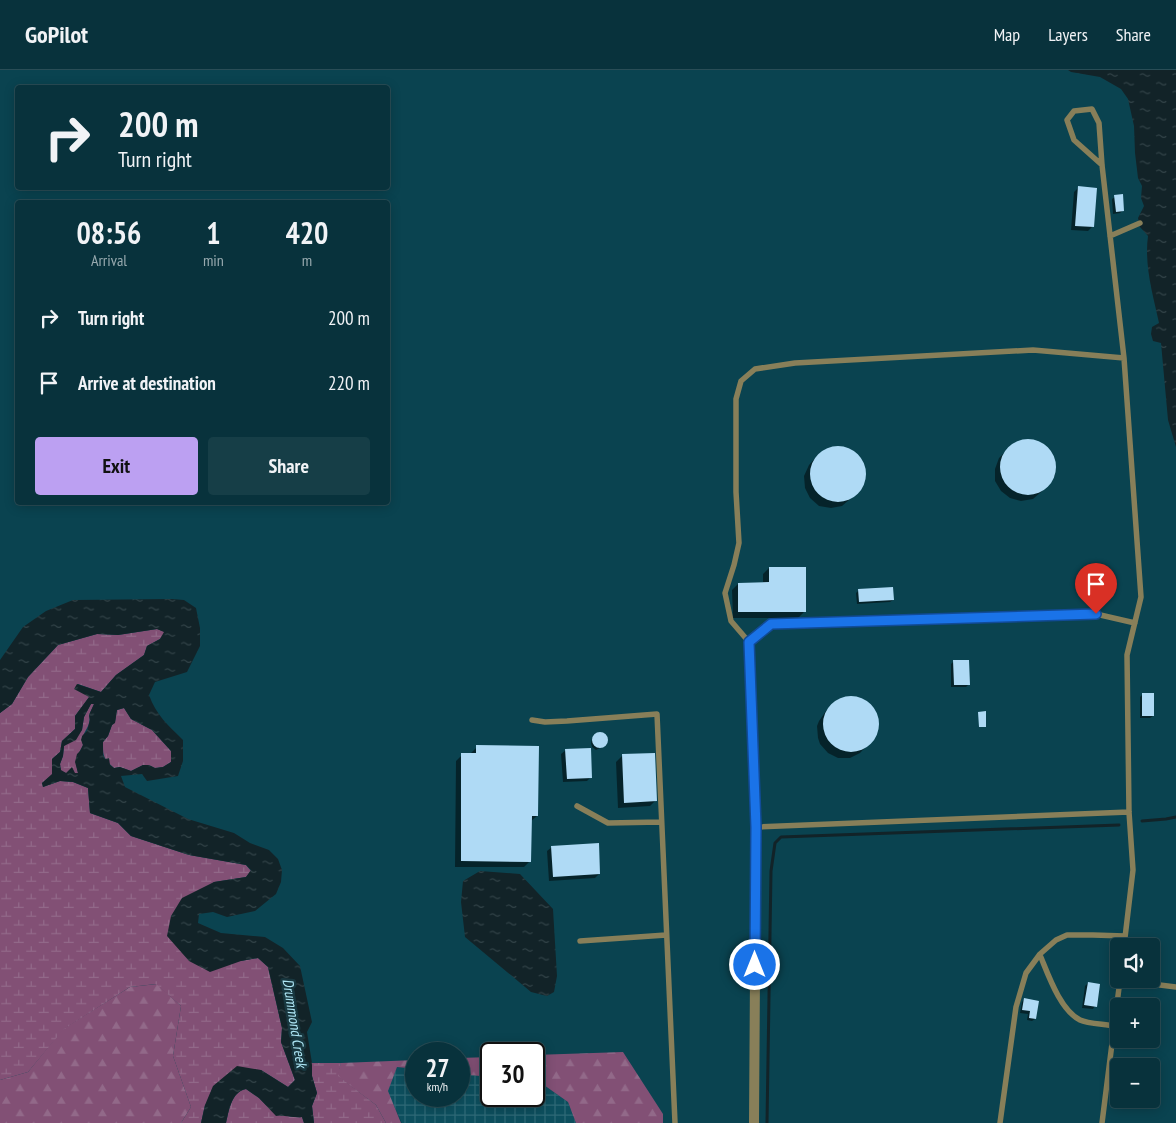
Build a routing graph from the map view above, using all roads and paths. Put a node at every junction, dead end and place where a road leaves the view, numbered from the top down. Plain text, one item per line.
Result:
1 (1102, 165) junction
2 (1140, 223) dead end
3 (1110, 236) junction
4 (1124, 358) junction
5 (1135, 623) junction
6 (749, 642) junction
7 (532, 720) dead end
8 (577, 806) dead end
9 (1129, 812) junction
10 (661, 822) junction
11 (756, 827) junction
12 (666, 935) junction
13 (1125, 936) joint
14 (580, 941) dead end
15 (1040, 955) junction
16 (1160, 985) edge
17 (1176, 987) edge
18 (1110, 1025) edge
19 (1111, 1048) edge
20 (675, 1123) edge
21 (754, 1123) edge
22 (1000, 1123) edge
23 (1102, 1123) edge

1 - 1 lane
1 - 3 lane
2 - 3 lane
3 - 4 lane
4 - 5 lane
4 - 6 lane
5 - 6 lane
5 - 9 lane
6 - 11 street
7 - 10 lane
8 - 10 lane
9 - 11 lane
9 - 13 lane
10 - 12 lane
11 - 21 street
12 - 14 lane
12 - 20 lane
13 - 15 lane
15 - 18 lane
15 - 22 lane
16 - 17 lane
19 - 23 lane

